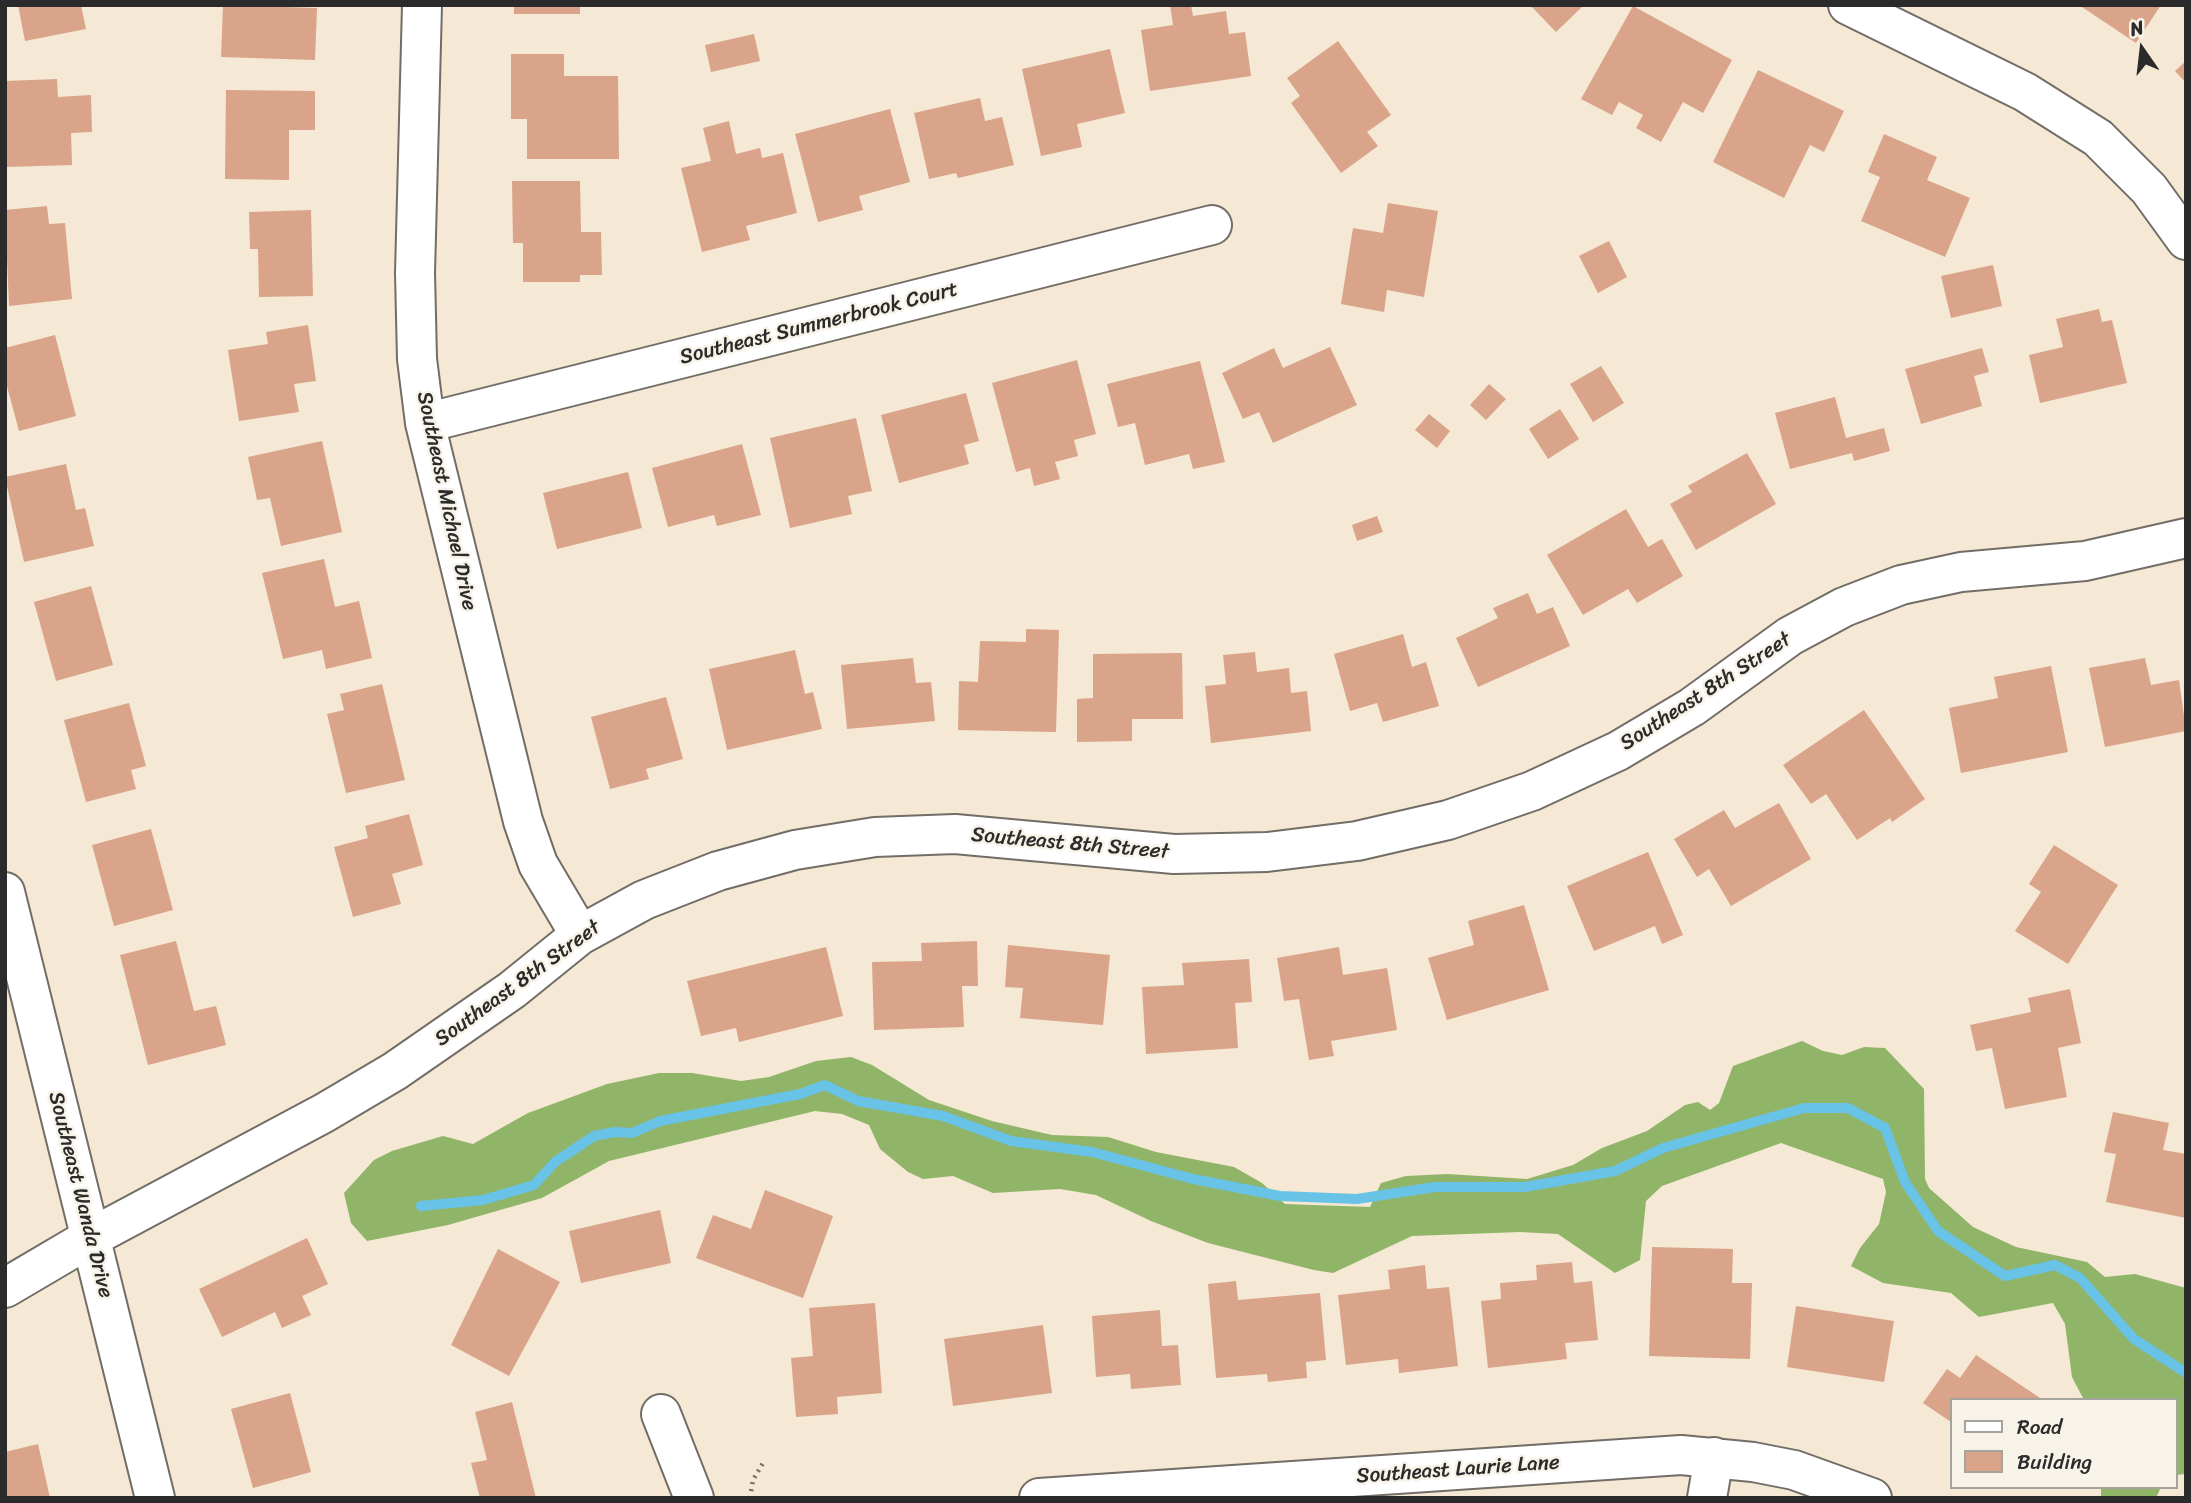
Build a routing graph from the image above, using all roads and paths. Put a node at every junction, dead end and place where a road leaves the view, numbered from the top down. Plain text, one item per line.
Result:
1 (422, 5) edge
2 (1848, 5) edge
3 (1212, 225) dead end
4 (2186, 240) edge
5 (425, 423) junction
6 (2186, 538) edge
7 (5, 892) edge
8 (580, 935) junction
9 (90, 1238) junction
10 (5, 1288) edge
11 (661, 1414) dead end
12 (1714, 1457) junction
13 (763, 1463) dead end
14 (155, 1498) edge
15 (694, 1498) edge
16 (750, 1498) edge
17 (1039, 1498) edge
18 (1707, 1498) edge
19 (1872, 1498) edge

1 - 5 street, Southeast Michael Drive
2 - 4 street
3 - 5 street, Southeast Summerbrook Court
5 - 8 street, Southeast Michael Drive
6 - 8 street, Southeast 8th Street
7 - 9 street, Southeast Wanda Drive
8 - 9 street, Southeast 8th Street
9 - 10 street, Southeast 8th Street
9 - 14 street, Southeast Wanda Drive
11 - 15 street
12 - 17 street, Southeast Laurie Lane
12 - 18 street
12 - 19 street, Southeast Laurie Lane
13 - 16 path

